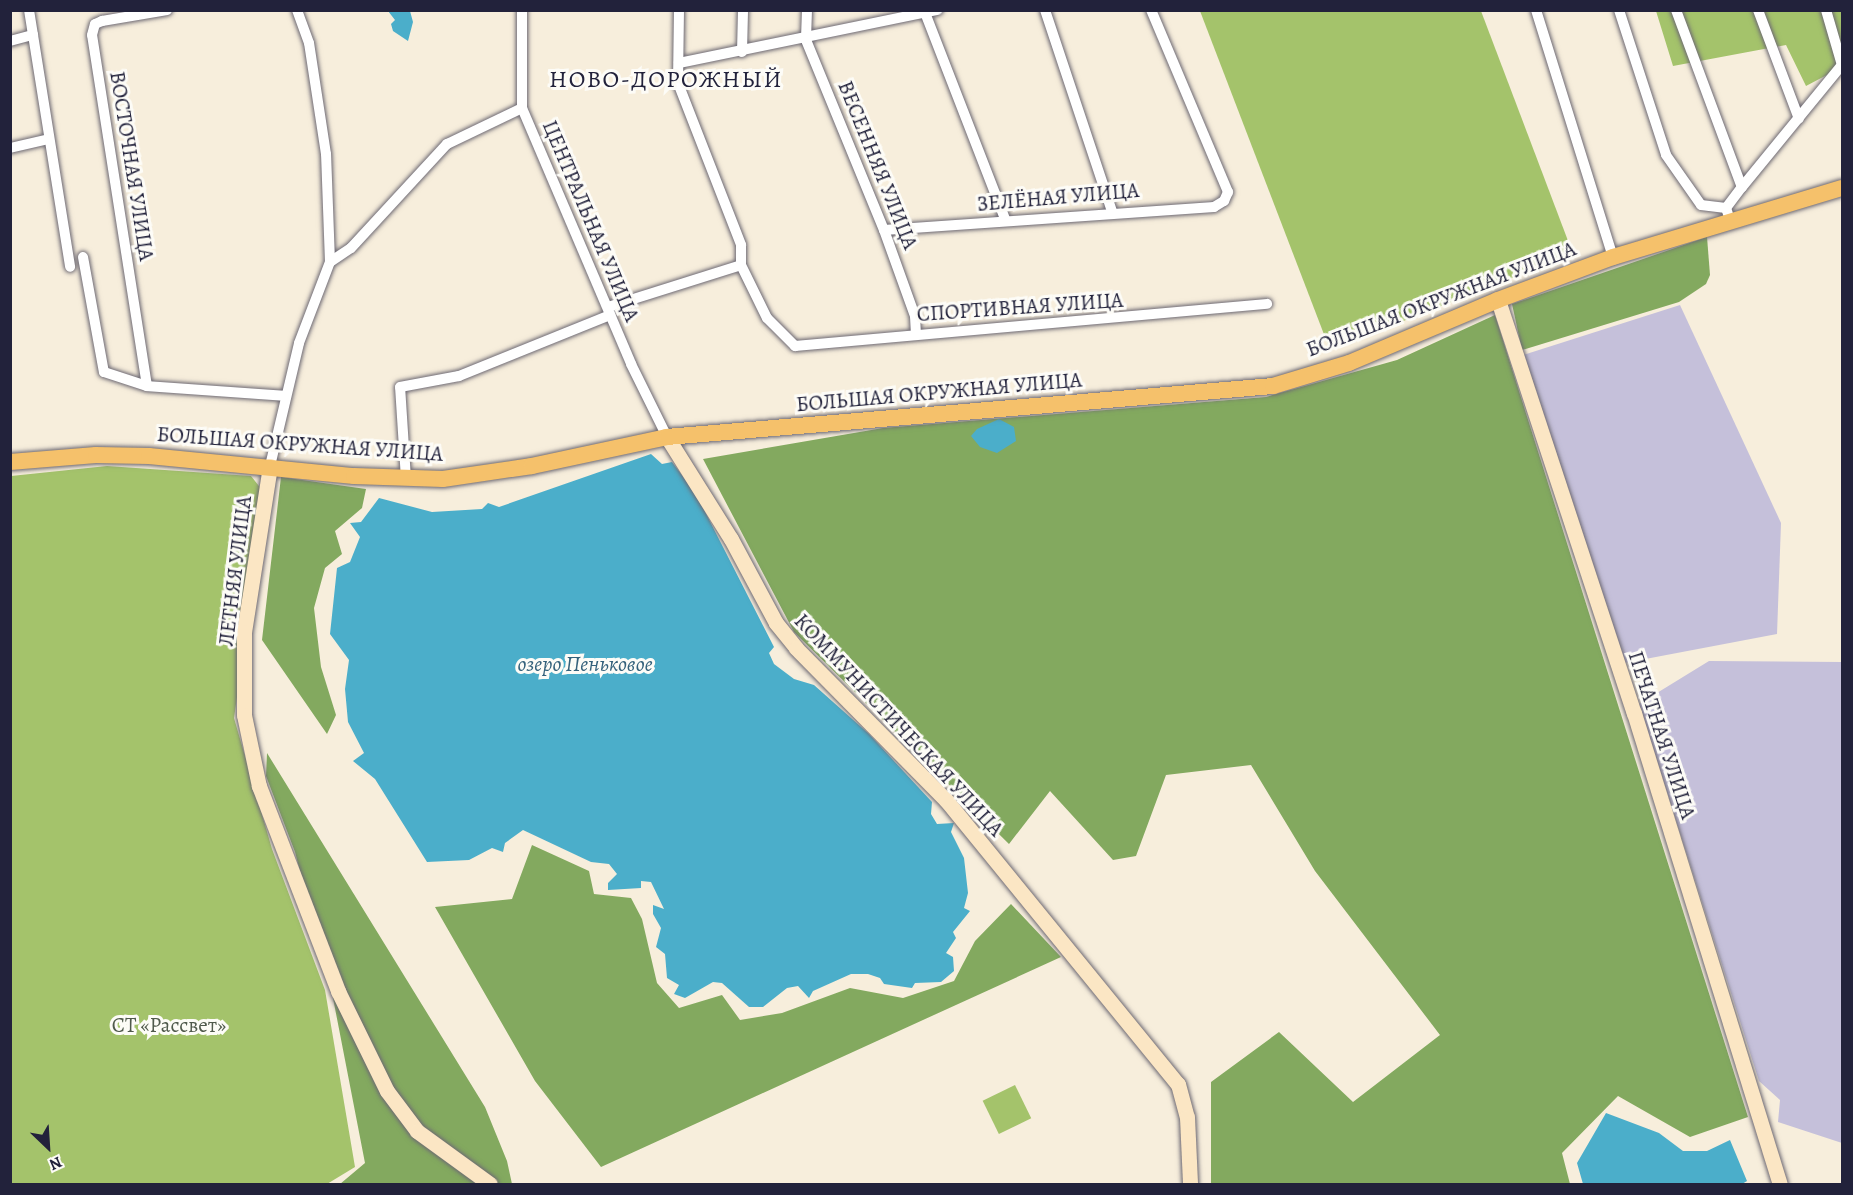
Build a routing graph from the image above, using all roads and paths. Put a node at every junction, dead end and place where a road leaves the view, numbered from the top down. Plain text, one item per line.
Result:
1 (29, 10) edge
2 (167, 10) edge
3 (297, 10) edge
4 (522, 10) edge
5 (679, 10) edge
6 (743, 10) edge
7 (807, 10) edge
8 (938, 10) edge
9 (1045, 10) edge
10 (1150, 10) edge
11 (1536, 10) edge
12 (1619, 10) edge
13 (1676, 10) edge
14 (1758, 10) edge
15 (1826, 10) edge
16 (924, 12) edge
17 (33, 35) junction
18 (806, 40) junction
19 (10, 41) edge
20 (742, 52) junction
21 (679, 63) junction
22 (1842, 65) edge
23 (522, 108) junction
24 (1799, 119) junction
25 (50, 139) junction
26 (10, 148) edge
27 (1742, 187) junction
28 (1842, 188) edge
29 (1112, 211) junction
30 (1728, 214) junction
31 (1006, 221) junction
32 (884, 230) junction
33 (83, 257) dead end
34 (1613, 257) junction
35 (330, 262) junction
36 (741, 265) junction
37 (70, 267) dead end
38 (1498, 300) junction
39 (1267, 304) dead end
40 (609, 311) junction
41 (916, 334) junction
42 (147, 386) junction
43 (286, 396) junction
44 (667, 437) junction
45 (10, 462) edge
46 (270, 466) junction
47 (406, 479) junction
48 (490, 1185) edge
49 (1190, 1185) edge
50 (1780, 1185) edge

1 - 17 street
2 - 42 street, ВОСТОЧНАЯ УЛИЦА
3 - 35 street, ЛЕТНЯЯ УЛИЦА
4 - 23 street, ЦЕНТРАЛЬНАЯ УЛИЦА
5 - 21 street
6 - 20 street
7 - 18 street, ВЕСЕННЯЯ УЛИЦА
8 - 16 street
9 - 29 street
10 - 29 street, ЗЕЛЁНАЯ УЛИЦА
11 - 34 street
12 - 30 street
13 - 27 street
14 - 24 street
15 - 22 street
16 - 18 street
16 - 31 street
17 - 19 street
17 - 25 street
18 - 20 street
18 - 32 street, ВЕСЕННЯЯ УЛИЦА
20 - 21 street
21 - 36 street
22 - 24 street
23 - 35 street
23 - 40 street, ЦЕНТРАЛЬНАЯ УЛИЦА
24 - 27 street
25 - 26 street
25 - 37 street
27 - 30 street
28 - 30 main road, БОЛЬШАЯ ОКРУЖНАЯ УЛИЦА
29 - 31 street, ЗЕЛЁНАЯ УЛИЦА
30 - 34 main road, БОЛЬШАЯ ОКРУЖНАЯ УЛИЦА
31 - 32 street, ЗЕЛЁНАЯ УЛИЦА
32 - 41 street, ВЕСЕННЯЯ УЛИЦА
33 - 42 street
34 - 38 main road, БОЛЬШАЯ ОКРУЖНАЯ УЛИЦА
35 - 43 street, ЛЕТНЯЯ УЛИЦА
36 - 40 street
36 - 41 street, СПОРТИВНАЯ УЛИЦА
38 - 44 main road, БОЛЬШАЯ ОКРУЖНАЯ УЛИЦА
38 - 50 street, ПЕЧАТНАЯ УЛИЦА
39 - 41 street, СПОРТИВНАЯ УЛИЦА
40 - 44 street, ЦЕНТРАЛЬНАЯ УЛИЦА
40 - 47 street
42 - 43 street
43 - 46 street, ЛЕТНЯЯ УЛИЦА
44 - 47 main road, БОЛЬШАЯ ОКРУЖНАЯ УЛИЦА
44 - 49 street, КОММУНИСТИЧЕСКАЯ УЛИЦА
45 - 46 main road, БОЛЬШАЯ ОКРУЖНАЯ УЛИЦА
46 - 47 main road, БОЛЬШАЯ ОКРУЖНАЯ УЛИЦА
46 - 48 street, ЛЕТНЯЯ УЛИЦА

